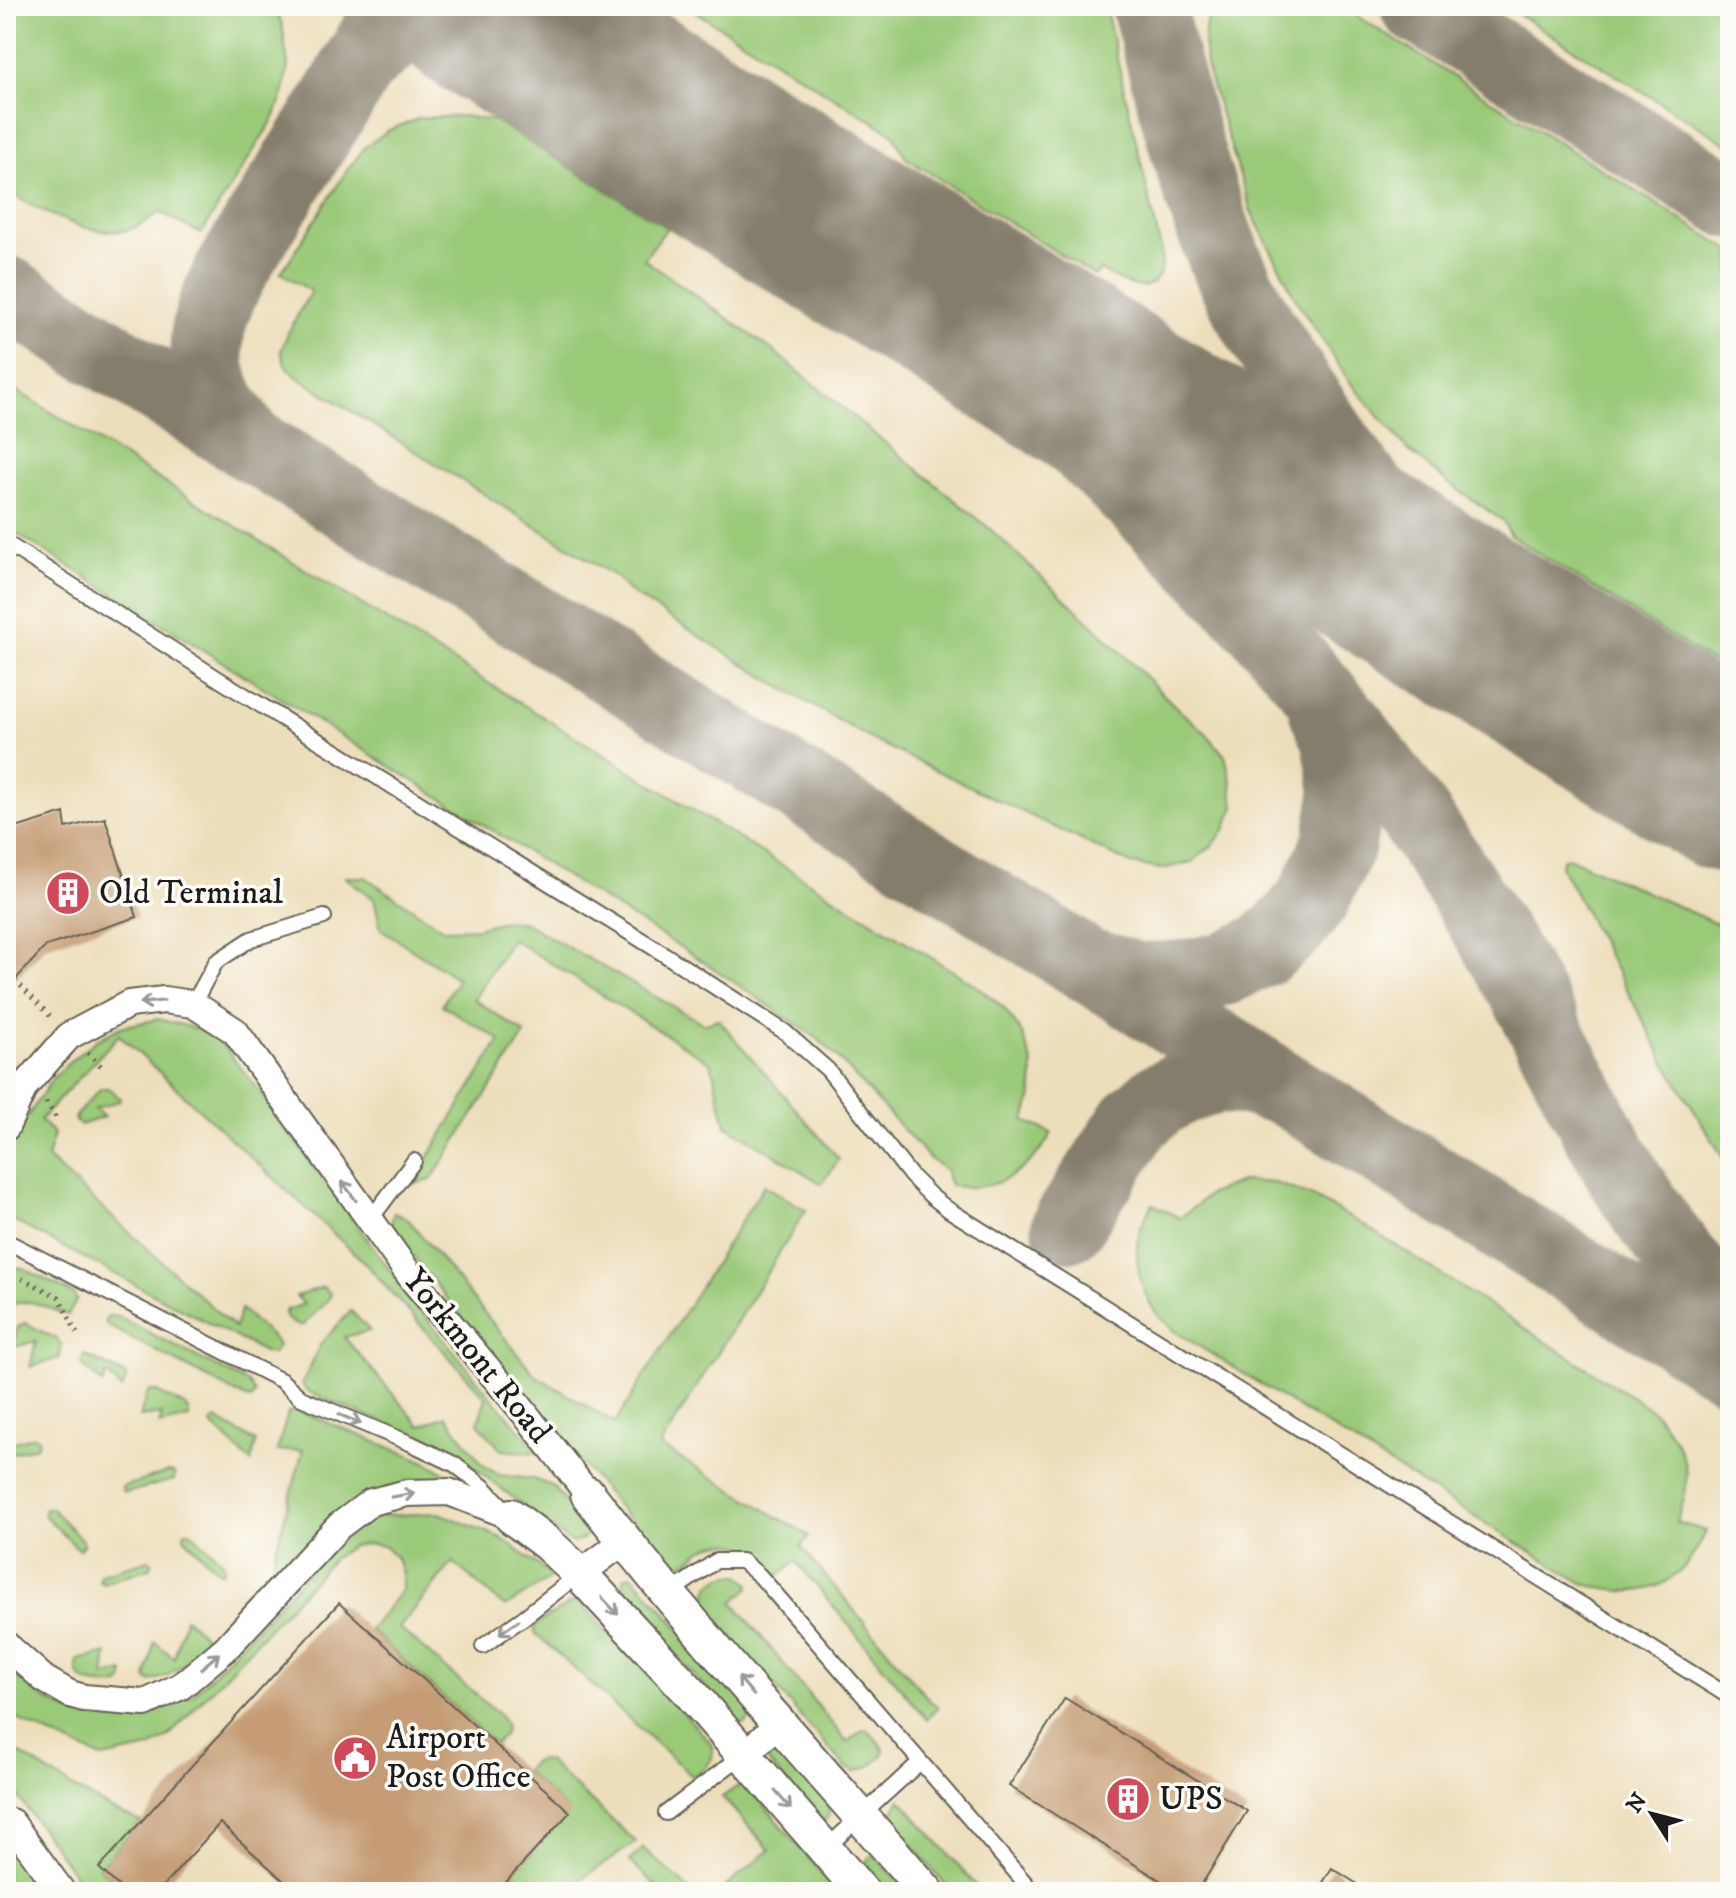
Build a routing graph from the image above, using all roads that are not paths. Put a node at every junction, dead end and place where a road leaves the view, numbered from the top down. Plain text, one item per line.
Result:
1 (6, 543) edge
2 (324, 917) dead end
3 (193, 1004) junction
4 (6, 1127) edge
5 (414, 1161) dead end
6 (370, 1220) junction
7 (6, 1241) edge
8 (588, 1494) joint
9 (511, 1516) junction
10 (624, 1541) junction
11 (580, 1574) junction
12 (668, 1594) junction
13 (6, 1645) edge
14 (483, 1646) dead end
15 (1730, 1697) edge
16 (779, 1724) junction
17 (743, 1755) junction
18 (920, 1762) junction
19 (666, 1813) dead end
20 (861, 1816) junction
21 (8, 1819) edge
22 (825, 1849) junction
23 (62, 1892) edge
24 (862, 1892) edge
25 (927, 1892) edge
26 (1033, 1892) edge

1 - 15 lane
2 - 3 lane
3 -> 4 street, Yorkmont Road
6 -> 3 street, Yorkmont Road
5 - 6 lane
6 - 8 street, Yorkmont Road
7 -> 9 lane
8 - 10 street, Yorkmont Road
9 - 11 street
13 -> 9 street
10 - 11 street
10 - 12 street, Yorkmont Road
11 -> 14 lane
11 -> 17 street
16 -> 12 street, Yorkmont Road
12 - 18 lane
16 - 17 street
16 - 20 street, Yorkmont Road
17 - 19 lane
17 -> 22 street
18 - 20 lane
18 - 26 lane
20 - 22 lane
20 - 25 street, Yorkmont Road
21 - 23 street
22 - 24 street

